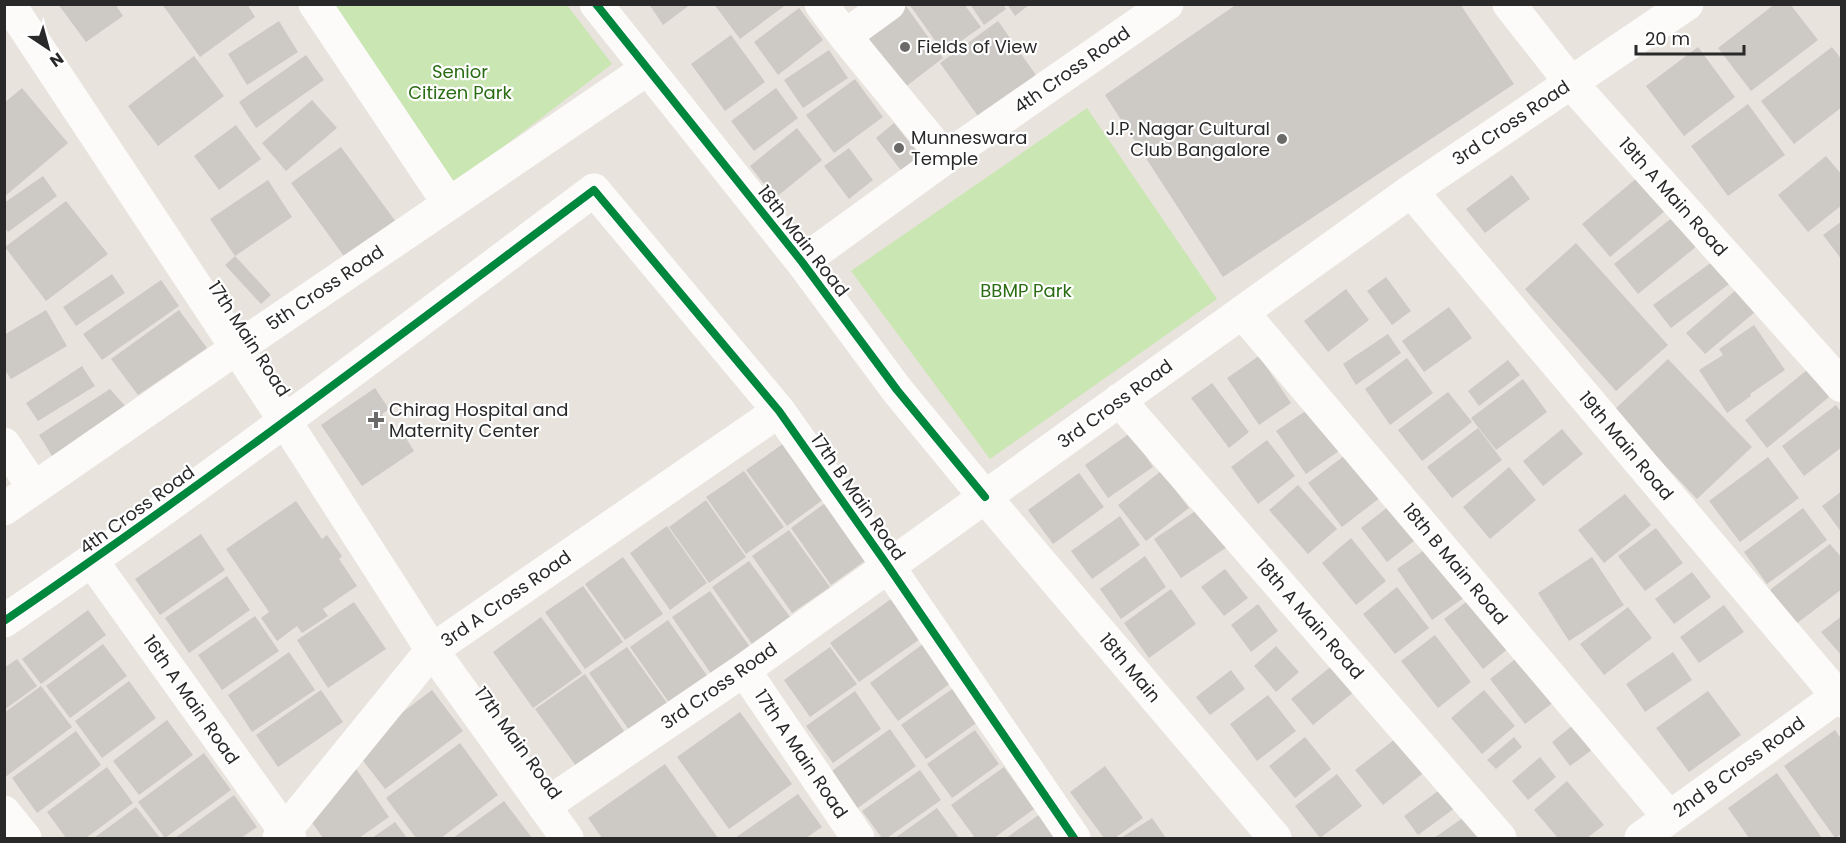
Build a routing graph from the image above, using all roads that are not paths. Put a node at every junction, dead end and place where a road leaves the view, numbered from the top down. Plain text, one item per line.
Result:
1 (9, 4) edge
2 (315, 4) edge
3 (596, 4) edge
4 (821, 4) edge
5 (889, 4) edge
6 (1167, 4) edge
7 (1509, 4) edge
8 (1686, 4) edge
9 (845, 36) junction
10 (647, 69) junction
11 (1571, 83) junction
12 (945, 158) junction
13 (594, 190) joint
14 (1411, 191) junction
15 (449, 204) junction
16 (802, 262) junction
17 (1242, 312) junction
18 (237, 348) junction
19 (1842, 386) edge
20 (1119, 400) junction
21 (779, 411) junction
22 (285, 421) junction
23 (4, 444) edge
24 (34, 488) junction
25 (985, 498) junction
26 (4, 509) edge
27 (92, 561) junction
28 (888, 566) junction
29 (4, 621) edge
30 (432, 650) junction
31 (744, 670) junction
32 (1840, 698) edge
33 (544, 806) junction
34 (4, 812) edge
35 (1669, 817) junction
36 (284, 836) edge
37 (26, 838) edge
38 (567, 838) edge
39 (858, 838) edge
40 (1074, 838) edge
41 (1275, 838) edge
42 (1500, 838) edge
43 (1641, 838) edge

1 - 18 street, 17th Main Road
2 - 15 street
3 - 10 street, 18th Main Road
4 - 9 street
5 - 9 street
6 - 12 street, 4th Cross Road
7 - 11 street, 19th A Main Road
8 - 11 street, 3rd Cross Road
9 - 12 street
10 - 15 street, 5th Cross Road
10 - 16 street, 18th Main Road
11 - 14 street, 3rd Cross Road
11 - 19 street, 19th A Main Road
12 - 16 street, 4th Cross Road
13 - 21 street, 17th B Main Road
13 - 22 street, 4th Cross Road
14 - 17 street, 3rd Cross Road
14 - 32 street, 19th Main Road
15 - 18 street, 5th Cross Road
16 - 25 street, 18th Main Road
17 - 20 street, 3rd Cross Road
17 - 35 street, 18th B Main Road
18 - 22 street, 17th Main Road
18 - 24 street, 5th Cross Road
20 - 25 street, 3rd Cross Road
20 - 42 street, 18th A Main Road
21 - 28 street, 17th B Main Road
21 - 30 street, 3rd A Cross Road
22 - 27 street, 4th Cross Road
22 - 30 street, 17th Main Road
23 - 24 street
24 - 26 street, 5th Cross Road
25 - 28 street, 3rd Cross Road
25 - 41 street, 18th Main
27 - 29 street, 4th Cross Road
27 - 36 street, 16th A Main Road
28 - 31 street, 3rd Cross Road
28 - 40 street, 17th B Main Road
30 - 33 street, 17th Main Road
30 - 36 street, 3rd A Cross Road
31 - 33 street, 3rd Cross Road
31 - 39 street, 17th A Main Road
32 - 35 street, 2nd B Cross Road
33 - 38 street, 17th Main Road
34 - 37 street
35 - 43 street, 2nd B Cross Road

